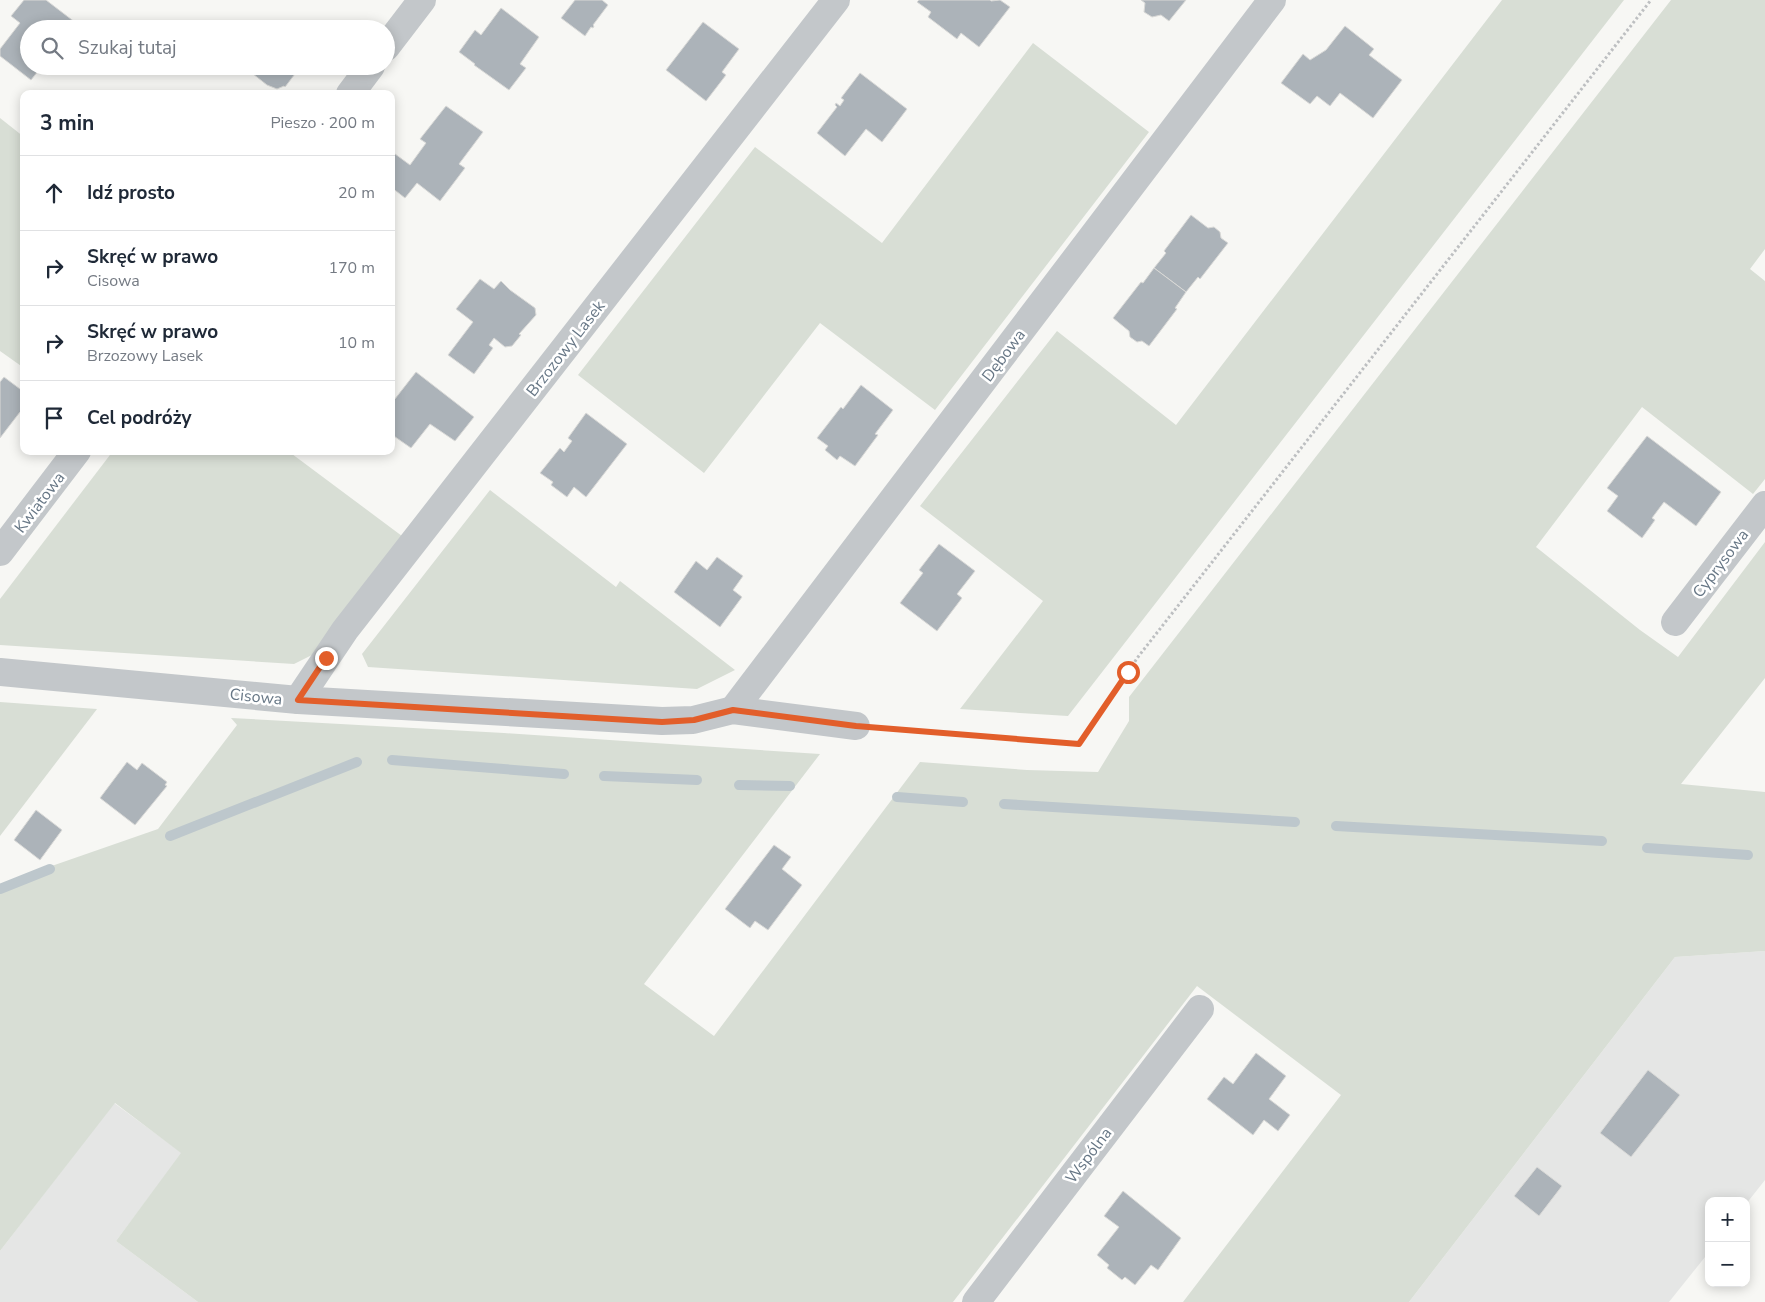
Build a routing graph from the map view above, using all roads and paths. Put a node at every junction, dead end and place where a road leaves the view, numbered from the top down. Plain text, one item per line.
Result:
1 (422, 0) edge
2 (836, 0) edge
3 (1272, 0) edge
4 (1651, 0) edge
5 (395, 35) edge
6 (364, 75) edge
7 (353, 90) edge
8 (74, 455) edge
9 (1765, 505) edge
10 (0, 552) edge
11 (1675, 622) dead end
12 (0, 672) edge
13 (298, 700) junction
14 (733, 710) junction
15 (856, 726) joint
16 (1200, 1009) dead end
17 (976, 1302) edge

1 - 5 street
2 - 13 street, Brzozowy Lasek
3 - 14 street, Dębowa
4 - 15 path
6 - 7 street
8 - 10 street, Kwiatowa
9 - 11 street, Cyprysowa
12 - 13 street, Cisowa
13 - 14 street, Cisowa
14 - 15 street, Cisowa
16 - 17 street, Wspólna

